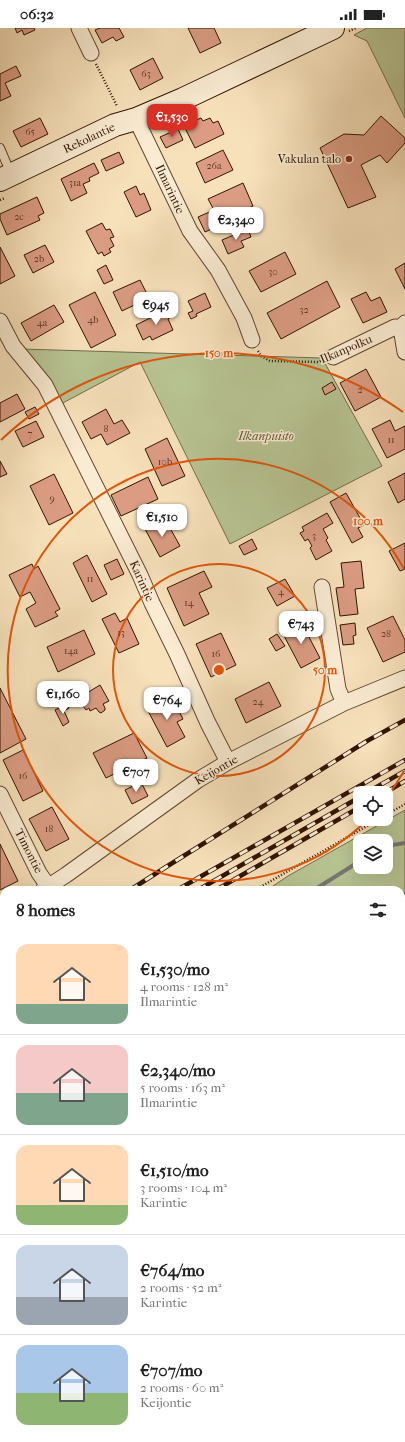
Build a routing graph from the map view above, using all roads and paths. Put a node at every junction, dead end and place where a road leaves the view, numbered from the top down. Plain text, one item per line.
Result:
1 (79, 28) edge
2 (333, 28) edge
3 (91, 53) joint
4 (128, 115) junction
5 (0, 148) edge
6 (6, 177) edge
7 (0, 321) edge
8 (403, 326) edge
9 (252, 340) joint
10 (405, 352) edge
11 (333, 357) joint
12 (322, 587) dead end
13 (405, 678) edge
14 (344, 703) junction
15 (228, 762) junction
16 (0, 794) edge
17 (405, 804) edge
18 (393, 811) edge
19 (367, 826) edge
20 (44, 886) edge
21 (48, 886) edge
22 (262, 886) edge

1 - 3 street
2 - 4 main road, Rekolantie
3 - 4 path
4 - 6 main road, Rekolantie
4 - 9 street, Ilmarintie
5 - 6 lane
7 - 15 street, Karintie
8 - 10 street
8 - 11 street, Ilkanpolku
9 - 11 path, Ilkanpolku
12 - 14 street
13 - 14 street, Keijontie
14 - 15 street, Keijontie
15 - 21 street, Keijontie
16 - 20 street, Timontie
17 - 18 path
19 - 22 path

